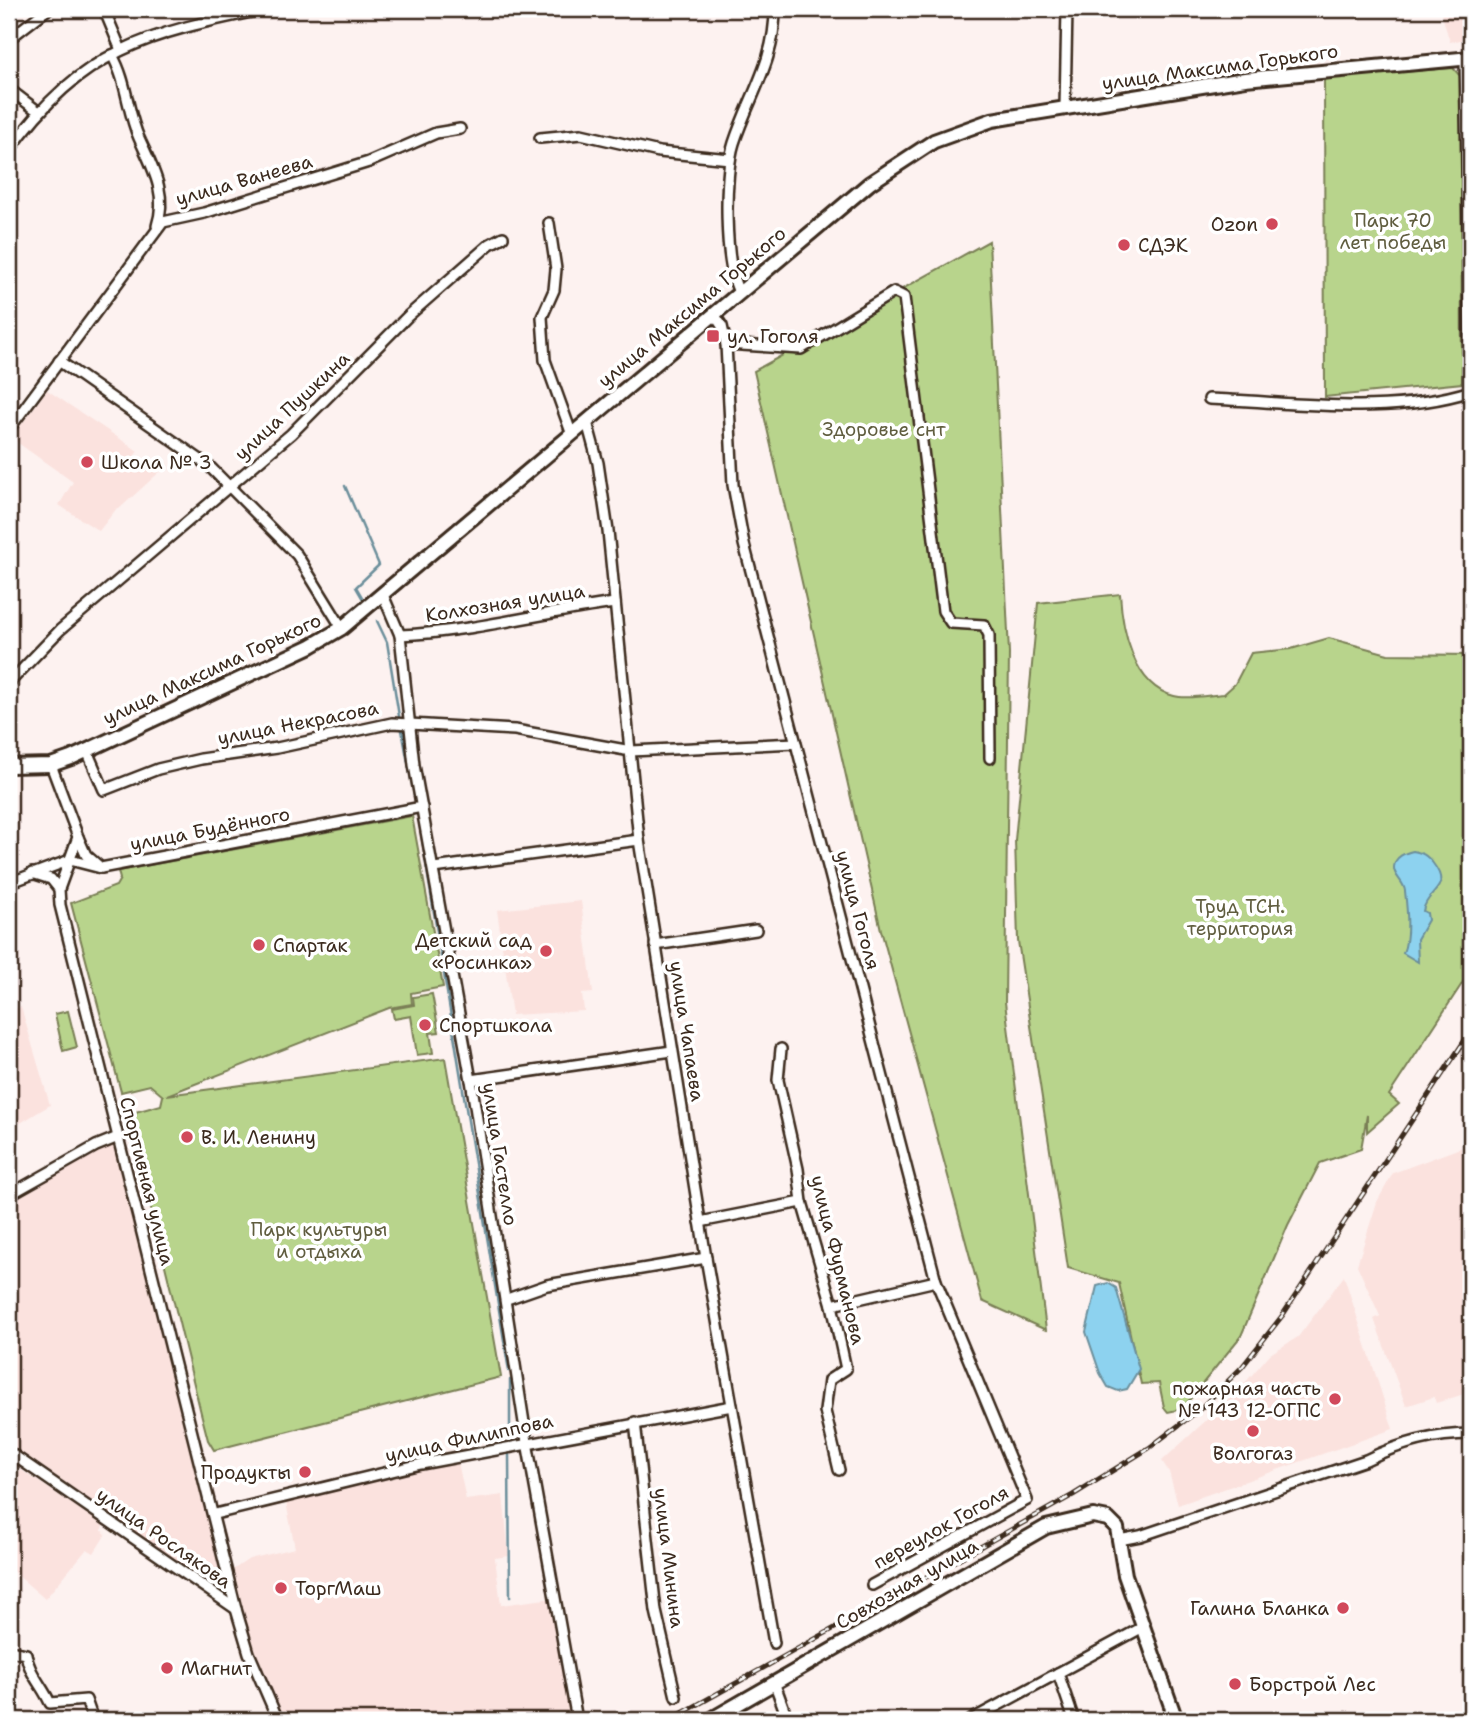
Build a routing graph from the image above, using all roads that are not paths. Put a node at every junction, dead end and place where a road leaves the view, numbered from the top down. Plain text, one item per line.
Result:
1 (48, 9) edge
2 (104, 9) edge
3 (265, 9) edge
4 (775, 9) edge
5 (1067, 9) edge
6 (9, 38) edge
7 (117, 53) junction
8 (1468, 58) edge
9 (9, 89) edge
10 (1065, 108) junction
11 (39, 112) junction
12 (460, 129) dead end
13 (540, 138) dead end
14 (9, 151) edge
15 (730, 159) junction
16 (1470, 161) edge
17 (162, 204) junction
18 (177, 217) junction
19 (549, 223) dead end
20 (156, 227) junction
21 (503, 237) dead end
22 (1470, 245) edge
23 (739, 292) junction
24 (714, 314) junction
25 (1470, 323) edge
26 (726, 344) junction
27 (59, 361) junction
28 (1471, 391) edge
29 (1209, 399) dead end
30 (587, 422) junction
31 (9, 429) edge
32 (572, 435) junction
33 (231, 486) junction
34 (383, 595) junction
35 (615, 603) junction
36 (342, 628) junction
37 (400, 635) junction
38 (9, 683) edge
39 (409, 723) junction
40 (796, 743) junction
41 (87, 751) junction
42 (631, 751) junction
43 (990, 758) dead end
44 (51, 765) junction
45 (9, 766) edge
46 (422, 807) junction
47 (78, 837) junction
48 (639, 841) junction
49 (70, 860) junction
50 (101, 868) junction
51 (434, 868) junction
52 (32, 873) junction
53 (9, 883) edge
54 (59, 889) junction
55 (755, 930) dead end
56 (655, 945) junction
57 (781, 1049) dead end
58 (672, 1051) junction
59 (471, 1080) junction
60 (118, 1137) junction
61 (9, 1195) edge
62 (802, 1202) junction
63 (700, 1222) junction
64 (706, 1258) junction
65 (936, 1281) junction
66 (507, 1299) junction
67 (832, 1305) junction
68 (732, 1406) junction
69 (635, 1422) junction
70 (1471, 1434) edge
71 (527, 1442) junction
72 (9, 1452) edge
73 (839, 1470) dead end
74 (1027, 1500) joint
75 (215, 1514) junction
76 (1119, 1540) junction
77 (227, 1573) junction
78 (873, 1585) dead end
79 (211, 1590) junction
80 (236, 1609) junction
81 (1143, 1627) junction
82 (774, 1643) dead end
83 (9, 1651) edge
84 (1058, 1673) junction
85 (774, 1682) junction
86 (676, 1697) dead end
87 (93, 1720) edge
88 (278, 1720) edge
89 (577, 1720) edge
90 (710, 1720) edge
91 (788, 1720) edge
92 (971, 1720) edge
93 (1074, 1720) edge
94 (1177, 1720) edge

1 - 6 street
2 - 7 street
3 - 7 street
4 - 15 street
5 - 10 street
7 - 11 street
7 - 17 street
8 - 10 street, улица Максима Горького
8 - 16 street
9 - 11 street
10 - 23 street, улица Максима Горького
11 - 14 street
12 - 18 street, улица Ванеева
13 - 15 street
15 - 23 street
16 - 22 street
17 - 18 street
17 - 20 street
18 - 20 street, улица Ванеева
19 - 32 street
20 - 27 street, улица Ванеева
21 - 33 street, улица Пушкина
22 - 25 street
23 - 24 street, улица Максима Горького
24 - 26 street, улица Гоголя
24 - 30 street, улица Максима Горького
25 - 28 street
26 - 40 street, улица Гоголя
26 - 43 street
27 - 31 street, улица Ванеева
27 - 33 street
28 - 29 street
30 - 32 street, улица Максима Горького
30 - 35 street, улица Чапаева
32 - 34 street, улица Максима Горького
33 - 36 street
33 - 38 street, улица Пушкина
34 - 36 street, улица Максима Горького
34 - 37 street, улица Гастелло
35 - 37 street, Колхозная улица
35 - 42 street, улица Чапаева
36 - 41 street, улица Максима Горького
37 - 39 street, улица Гастелло
39 - 41 street, улица Некрасова
39 - 42 street, улица Некрасова
39 - 46 street, улица Гастелло
40 - 42 street, улица Некрасова
40 - 65 street, улица Гоголя
41 - 44 street, улица Максима Горького
42 - 48 street, улица Чапаева
44 - 45 street, улица Максима Горького
44 - 47 street
46 - 50 street, улица Будённого
46 - 51 street, улица Гастелло
47 - 49 street
47 - 50 street
48 - 51 street
48 - 56 street, улица Чапаева
49 - 50 street, улица Будённого
49 - 52 street
49 - 54 street
51 - 59 street, улица Гастелло
52 - 53 street
52 - 54 street
54 - 60 street, Спортивная улица
55 - 56 street
56 - 58 street, улица Чапаева
57 - 62 street, улица Фурманова
58 - 59 street
58 - 63 street, улица Чапаева
59 - 66 street, улица Гастелло
60 - 61 street
60 - 75 street, Спортивная улица
62 - 63 street
62 - 67 street, улица Фурманова
63 - 64 street, улица Чапаева
64 - 66 street
64 - 68 street, улица Чапаева
65 - 67 street
65 - 74 street, улица Гоголя
66 - 71 street, улица Гастелло
67 - 73 street, улица Фурманова
68 - 69 street, улица Филиппова
68 - 82 street, улица Чапаева
69 - 71 street, улица Филиппова
69 - 86 street, улица Минина
70 - 76 street
71 - 75 street, улица Филиппова
71 - 89 street, улица Гастелло
72 - 79 street, улица Рослякова
74 - 78 street, переулок Гоголя
75 - 77 street, Спортивная улица
76 - 81 street
76 - 85 street, Совхозная улица
77 - 79 street
77 - 80 street, Спортивная улица
79 - 80 street, улица Рослякова
80 - 88 street, улица Рослякова
81 - 84 street
81 - 94 street
83 - 87 street
84 - 92 street
84 - 93 street
85 - 90 street, Совхозная улица
85 - 91 street

